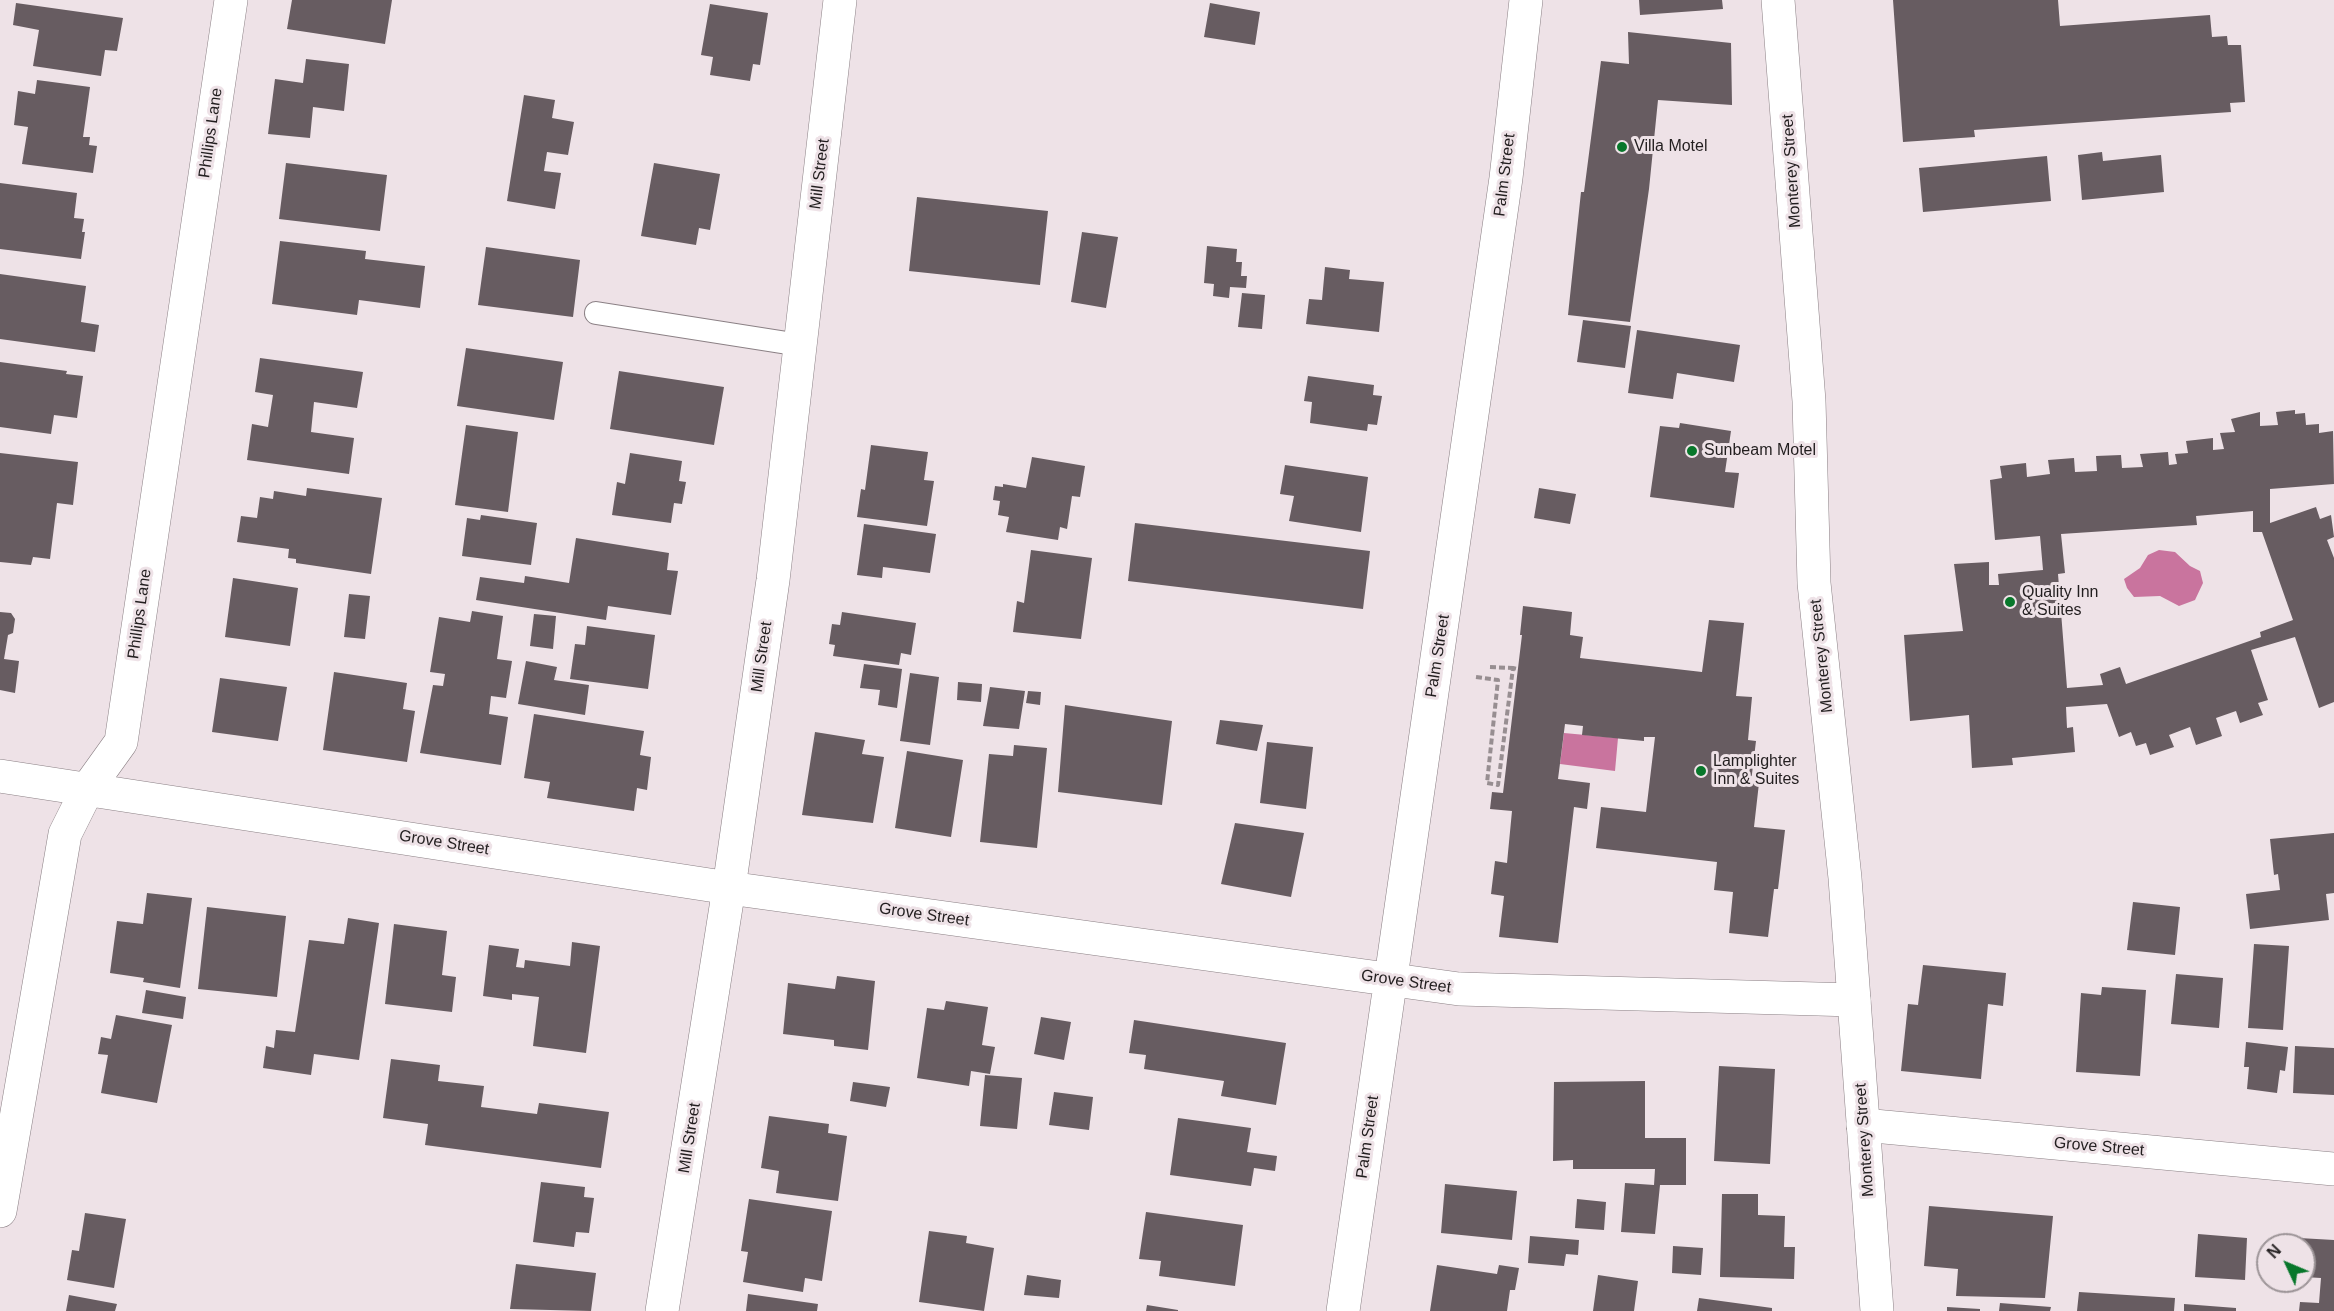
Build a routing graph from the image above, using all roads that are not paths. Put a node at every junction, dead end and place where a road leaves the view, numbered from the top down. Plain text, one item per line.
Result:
1 (231, 0) edge
2 (840, 0) edge
3 (1526, 0) edge
4 (1778, 0) edge
5 (596, 313) dead end
6 (800, 345) junction
7 (0, 776) edge
8 (88, 788) junction
9 (729, 888) junction
10 (1390, 980) junction
11 (1854, 1000) junction
12 (1863, 1125) junction
13 (2334, 1169) edge
14 (0, 1211) edge
15 (662, 1311) edge
16 (1343, 1311) edge
17 (1877, 1311) edge

1 - 8 street, Phillips Lane
2 - 6 street, Mill Street
3 - 10 street, Palm Street
4 - 11 street, Monterey Street
5 - 6 lane
6 - 9 street, Mill Street
7 - 8 street, Grove Street
8 - 9 street, Grove Street
8 - 14 street, Phillips Lane
9 - 10 street, Grove Street
9 - 15 street, Mill Street
10 - 11 street, Grove Street
10 - 16 street, Palm Street
11 - 12 street, Monterey Street
12 - 13 street, Grove Street
12 - 17 street, Monterey Street

